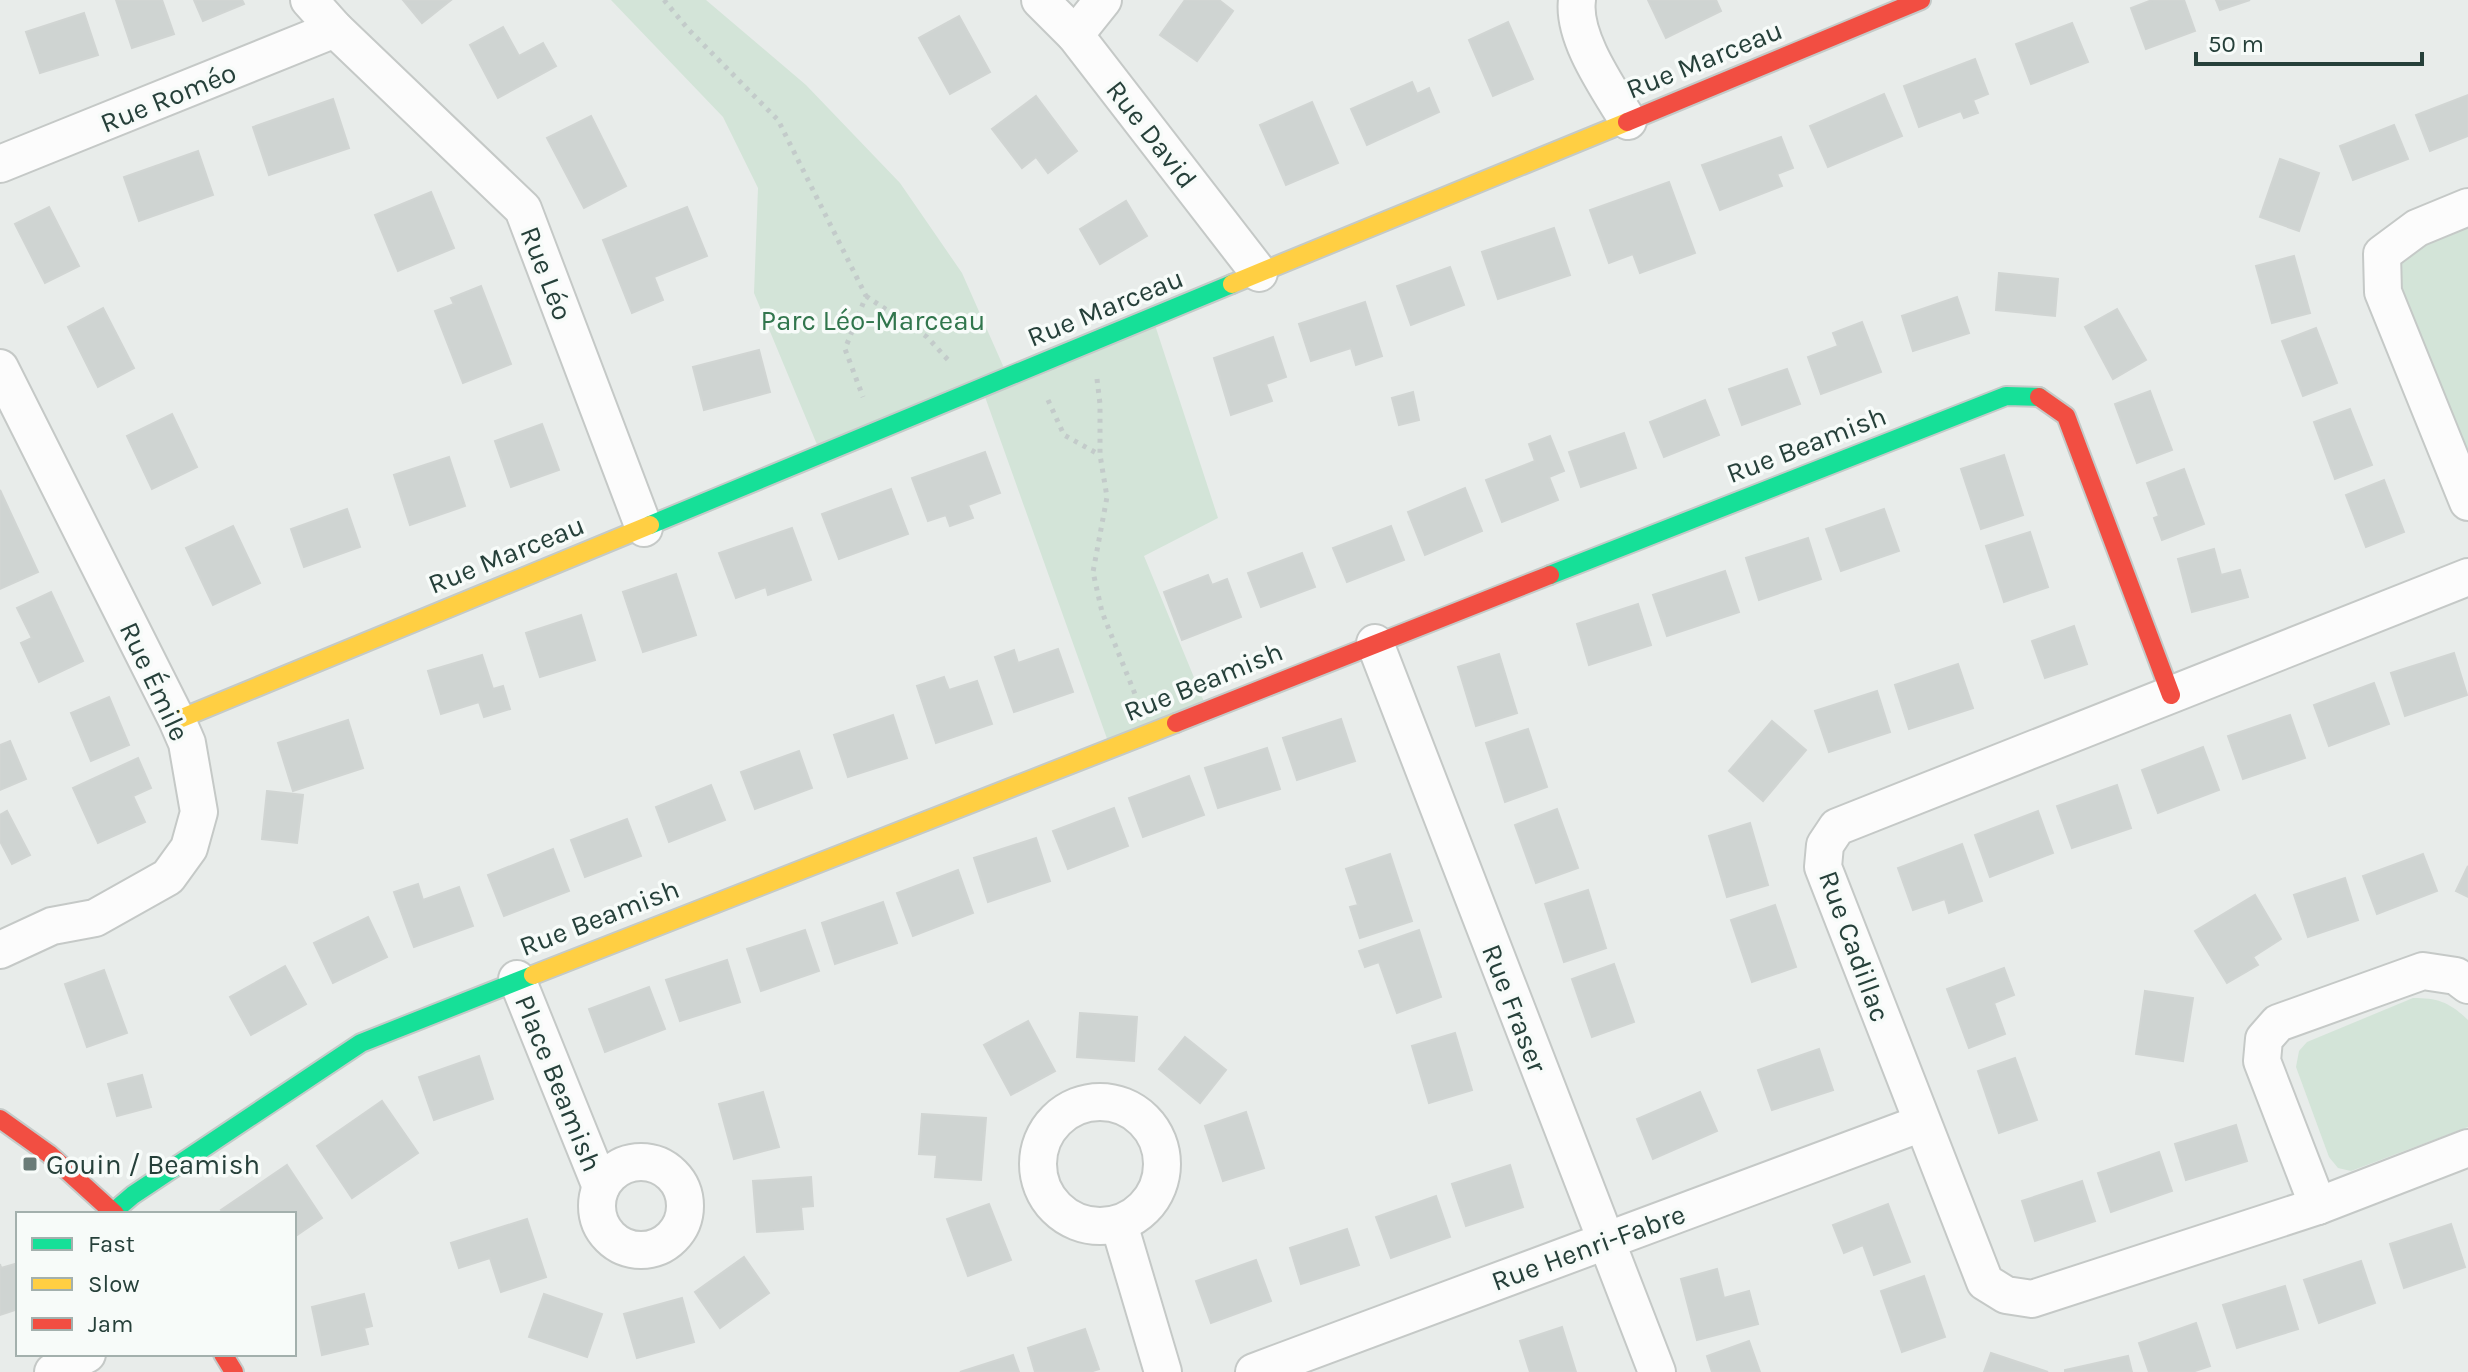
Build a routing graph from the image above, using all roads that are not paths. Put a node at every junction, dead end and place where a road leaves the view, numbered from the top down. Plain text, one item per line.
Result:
1 (309, 0) edge
2 (1040, 0) edge
3 (1103, 0) edge
4 (1577, 0) edge
5 (1921, 0) edge
6 (335, 29) junction
7 (1075, 35) junction
8 (1628, 121) junction
9 (0, 164) edge
10 (2468, 207) edge
11 (1259, 273) junction
12 (0, 368) edge
13 (2468, 502) edge
14 (644, 528) junction
15 (2468, 577) edge
16 (1375, 643) junction
17 (2171, 695) junction
18 (177, 720) junction
19 (0, 950) edge
20 (517, 979) junction
21 (2468, 985) edge
22 (0, 1119) edge
23 (1922, 1123) junction
24 (2468, 1148) edge
25 (601, 1187) dead end
26 (2318, 1206) junction
27 (113, 1212) edge
28 (115, 1212) edge
29 (1119, 1224) dead end
30 (1605, 1241) junction
31 (83, 1356) edge
32 (53, 1372) edge
33 (1163, 1372) edge
34 (1254, 1372) edge
35 (1657, 1372) edge

1 - 6 street, Rue Léo
2 - 7 street, Rue David
3 - 7 street
4 - 8 street
5 - 8 street, Rue Marceau
6 - 9 street, Rue Roméo
6 - 14 street, Rue Léo
7 - 11 street, Rue David
8 - 11 street, Rue Marceau
10 - 13 street
11 - 14 street, Rue Marceau
12 - 18 street, Rue Émile
14 - 18 street, Rue Marceau
15 - 17 street, Rue Cadillac
16 - 17 street, Rue Beamish
16 - 20 street, Rue Beamish
16 - 30 street, Rue Fraser
17 - 23 street, Rue Cadillac
18 - 19 street, Rue Émile
20 - 25 street, Place Beamish
20 - 28 street, Rue Beamish
21 - 26 street
22 - 27 street
23 - 26 street, Rue Cadillac
23 - 30 street, Rue Henri-Fabre
24 - 26 street, Rue Cadillac
29 - 33 street
30 - 34 street, Rue Henri-Fabre
30 - 35 street, Rue Fraser
31 - 32 street

